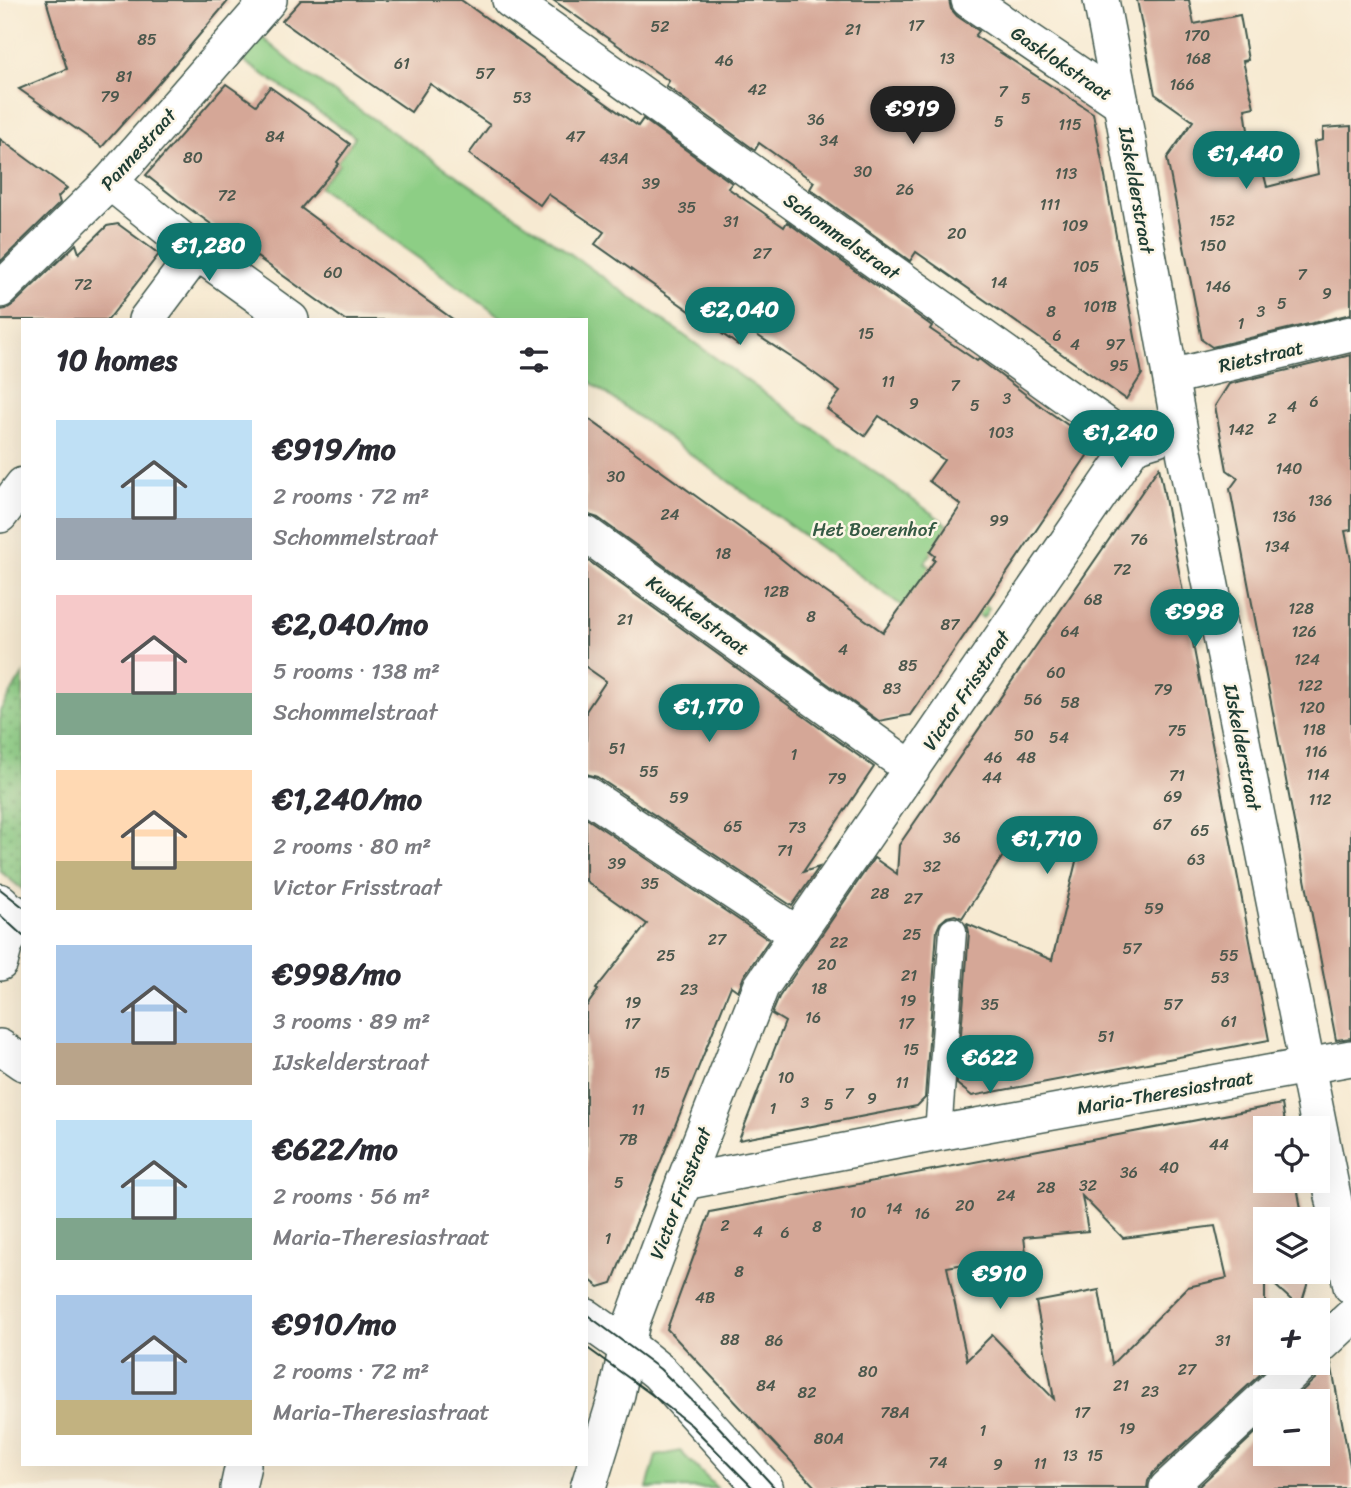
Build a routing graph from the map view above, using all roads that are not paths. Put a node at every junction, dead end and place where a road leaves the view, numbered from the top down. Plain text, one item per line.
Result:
1 (269, 0) edge
2 (510, 0) edge
3 (969, 0) edge
4 (1101, 0) edge
5 (1121, 103) junction
6 (110, 182) junction
7 (197, 252) junction
8 (0, 290) edge
9 (148, 318) edge
10 (288, 318) edge
11 (1351, 334) edge
12 (1171, 377) junction
13 (1180, 431) junction
14 (1134, 445) junction
15 (21, 488) edge
16 (0, 515) edge
17 (588, 535) edge
18 (912, 769) junction
19 (588, 795) edge
20 (17, 915) edge
21 (953, 931) dead end
22 (797, 934) junction
23 (0, 964) edge
24 (0, 1047) edge
25 (1351, 1058) edge
26 (21, 1061) edge
27 (1307, 1066) junction
28 (938, 1133) junction
29 (684, 1182) junction
30 (1351, 1286) edge
31 (1351, 1317) edge
32 (588, 1320) edge
33 (1330, 1337) edge
34 (588, 1344) edge
35 (626, 1354) junction
36 (1288, 1375) edge
37 (243, 1466) edge
38 (238, 1488) edge
39 (588, 1488) edge
40 (764, 1488) edge
41 (1167, 1488) edge

1 - 6 street, Pannestraat
2 - 14 street, Schommelstraat
3 - 5 street, Gasklokstraat
4 - 5 street, IJskelderstraat
5 - 12 street, IJskelderstraat
6 - 7 street
6 - 8 street, Pannestraat
7 - 9 street
7 - 10 street
11 - 12 street, Rietstraat
12 - 13 street, IJskelderstraat
13 - 14 street
13 - 27 street, IJskelderstraat
14 - 18 street, Victor Frisstraat
15 - 16 street
17 - 18 street, Kwakkelstraat
18 - 22 street, Victor Frisstraat
19 - 22 street
20 - 23 street
21 - 28 street
22 - 29 street, Victor Frisstraat
24 - 26 street
25 - 27 street, Maria-Theresiastraat
27 - 28 street, Maria-Theresiastraat
27 - 30 street, IJskelderstraat
28 - 29 street, Maria-Theresiastraat
29 - 35 street, Victor Frisstraat
31 - 33 street
32 - 35 street
34 - 35 street
35 - 39 street, Victor Frisstraat
35 - 40 street
36 - 41 street
37 - 38 street

